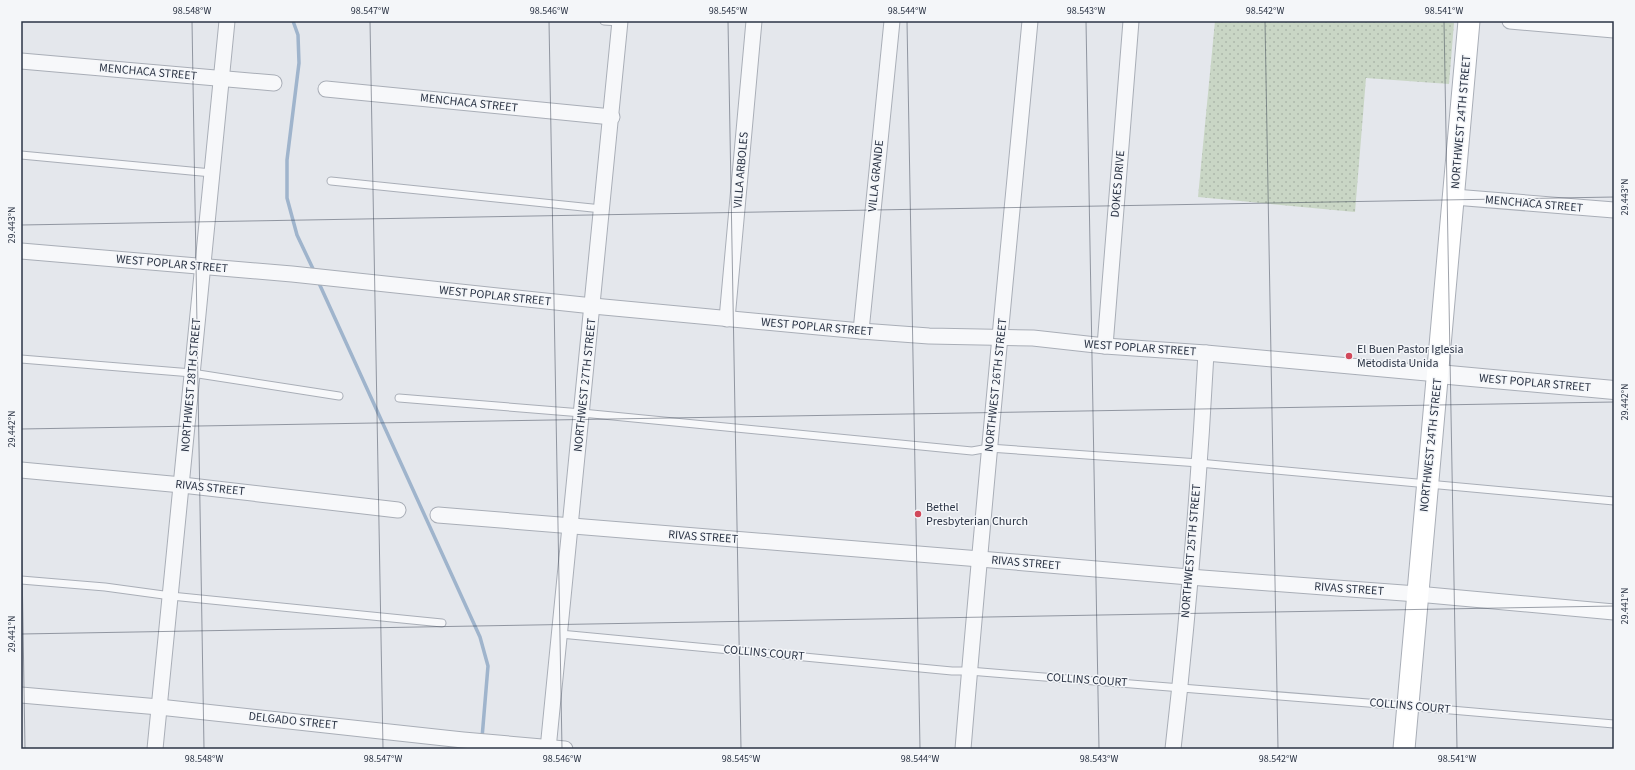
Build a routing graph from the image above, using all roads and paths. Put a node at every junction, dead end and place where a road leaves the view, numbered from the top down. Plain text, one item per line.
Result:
1 (227, 21) edge
2 (604, 21) edge
3 (754, 21) edge
4 (892, 21) edge
5 (1030, 21) edge
6 (1131, 21) edge
7 (1469, 21) edge
8 (1510, 21) edge
9 (620, 22) edge
10 (1614, 30) edge
11 (21, 61) edge
12 (222, 79) junction
13 (274, 84) dead end
14 (326, 89) dead end
15 (612, 117) junction
16 (21, 155) edge
17 (212, 173) junction
18 (331, 181) dead end
19 (1454, 197) junction
20 (602, 209) junction
21 (1614, 210) edge
22 (21, 251) edge
23 (203, 267) junction
24 (593, 306) junction
25 (727, 319) junction
26 (861, 331) junction
27 (1001, 337) junction
28 (1105, 346) junction
29 (1206, 353) junction
30 (21, 359) edge
31 (192, 373) junction
32 (1438, 374) junction
33 (1614, 390) edge
34 (339, 396) dead end
35 (399, 398) dead end
36 (582, 413) junction
37 (989, 448) junction
38 (1199, 463) junction
39 (21, 470) edge
40 (182, 485) junction
41 (1428, 485) junction
42 (1614, 501) edge
43 (398, 510) dead end
44 (438, 516) dead end
45 (571, 527) junction
46 (980, 558) junction
47 (1189, 577) junction
48 (21, 580) edge
49 (1417, 594) junction
50 (171, 596) junction
51 (1614, 612) edge
52 (442, 623) dead end
53 (560, 634) junction
54 (970, 671) junction
55 (1180, 687) junction
56 (21, 695) edge
57 (1407, 706) junction
58 (160, 707) junction
59 (1614, 724) edge
60 (548, 748) edge
61 (155, 749) edge
62 (565, 749) edge
63 (963, 749) edge
64 (1173, 749) edge
65 (1404, 749) edge

1 - 12 street, NORTHWEST 28TH STREET
2 - 9 lane
3 - 25 street, VILLA ARBOLES
4 - 26 street, VILLA GRANDE
5 - 27 street, NORTHWEST 26TH STREET
6 - 28 street, DOKES DRIVE
7 - 19 main road, NORTHWEST 24TH STREET
8 - 10 street
9 - 15 street, NORTHWEST 27TH STREET
11 - 12 street, MENCHACA STREET
12 - 13 street, MENCHACA STREET
12 - 17 street, NORTHWEST 28TH STREET
14 - 15 street, MENCHACA STREET
15 - 20 street, NORTHWEST 27TH STREET
16 - 17 lane
17 - 23 street, NORTHWEST 28TH STREET
18 - 20 lane
19 - 21 street, MENCHACA STREET
19 - 32 main road, NORTHWEST 24TH STREET
20 - 24 street, NORTHWEST 27TH STREET
22 - 23 street, WEST POPLAR STREET
23 - 24 street, WEST POPLAR STREET
23 - 31 street, NORTHWEST 28TH STREET
24 - 25 street, WEST POPLAR STREET
24 - 36 street, NORTHWEST 27TH STREET
25 - 26 street, WEST POPLAR STREET
26 - 27 street, WEST POPLAR STREET
27 - 28 street, WEST POPLAR STREET
27 - 37 street, NORTHWEST 26TH STREET
28 - 29 street, WEST POPLAR STREET
29 - 32 street, WEST POPLAR STREET
29 - 38 street, NORTHWEST 25TH STREET
30 - 31 lane
31 - 34 lane
31 - 40 street, NORTHWEST 28TH STREET
32 - 33 street, WEST POPLAR STREET
32 - 41 main road, NORTHWEST 24TH STREET
35 - 36 lane
36 - 37 lane
36 - 45 street, NORTHWEST 27TH STREET
37 - 38 lane
37 - 46 street, NORTHWEST 26TH STREET
38 - 41 lane
38 - 47 street, NORTHWEST 25TH STREET
39 - 40 street, RIVAS STREET
40 - 43 street, RIVAS STREET
40 - 50 street, NORTHWEST 28TH STREET
41 - 42 lane
41 - 49 main road, NORTHWEST 24TH STREET
44 - 45 street, RIVAS STREET
45 - 46 street, RIVAS STREET
45 - 53 street, NORTHWEST 27TH STREET
46 - 47 street, RIVAS STREET
46 - 54 street, NORTHWEST 26TH STREET
47 - 49 street, RIVAS STREET
47 - 55 street, NORTHWEST 25TH STREET
48 - 50 lane
49 - 51 street, RIVAS STREET
49 - 57 main road, NORTHWEST 24TH STREET
50 - 52 lane
50 - 58 street, NORTHWEST 28TH STREET
53 - 54 lane, COLLINS COURT
53 - 60 street, NORTHWEST 27TH STREET
54 - 55 lane, COLLINS COURT
54 - 63 street, NORTHWEST 26TH STREET
55 - 57 lane, COLLINS COURT
55 - 64 street, NORTHWEST 25TH STREET
56 - 58 street, DELGADO STREET
57 - 59 lane, COLLINS COURT
57 - 65 main road, NORTHWEST 24TH STREET
58 - 60 street, DELGADO STREET
58 - 61 street, NORTHWEST 28TH STREET
60 - 62 street, DELGADO STREET

